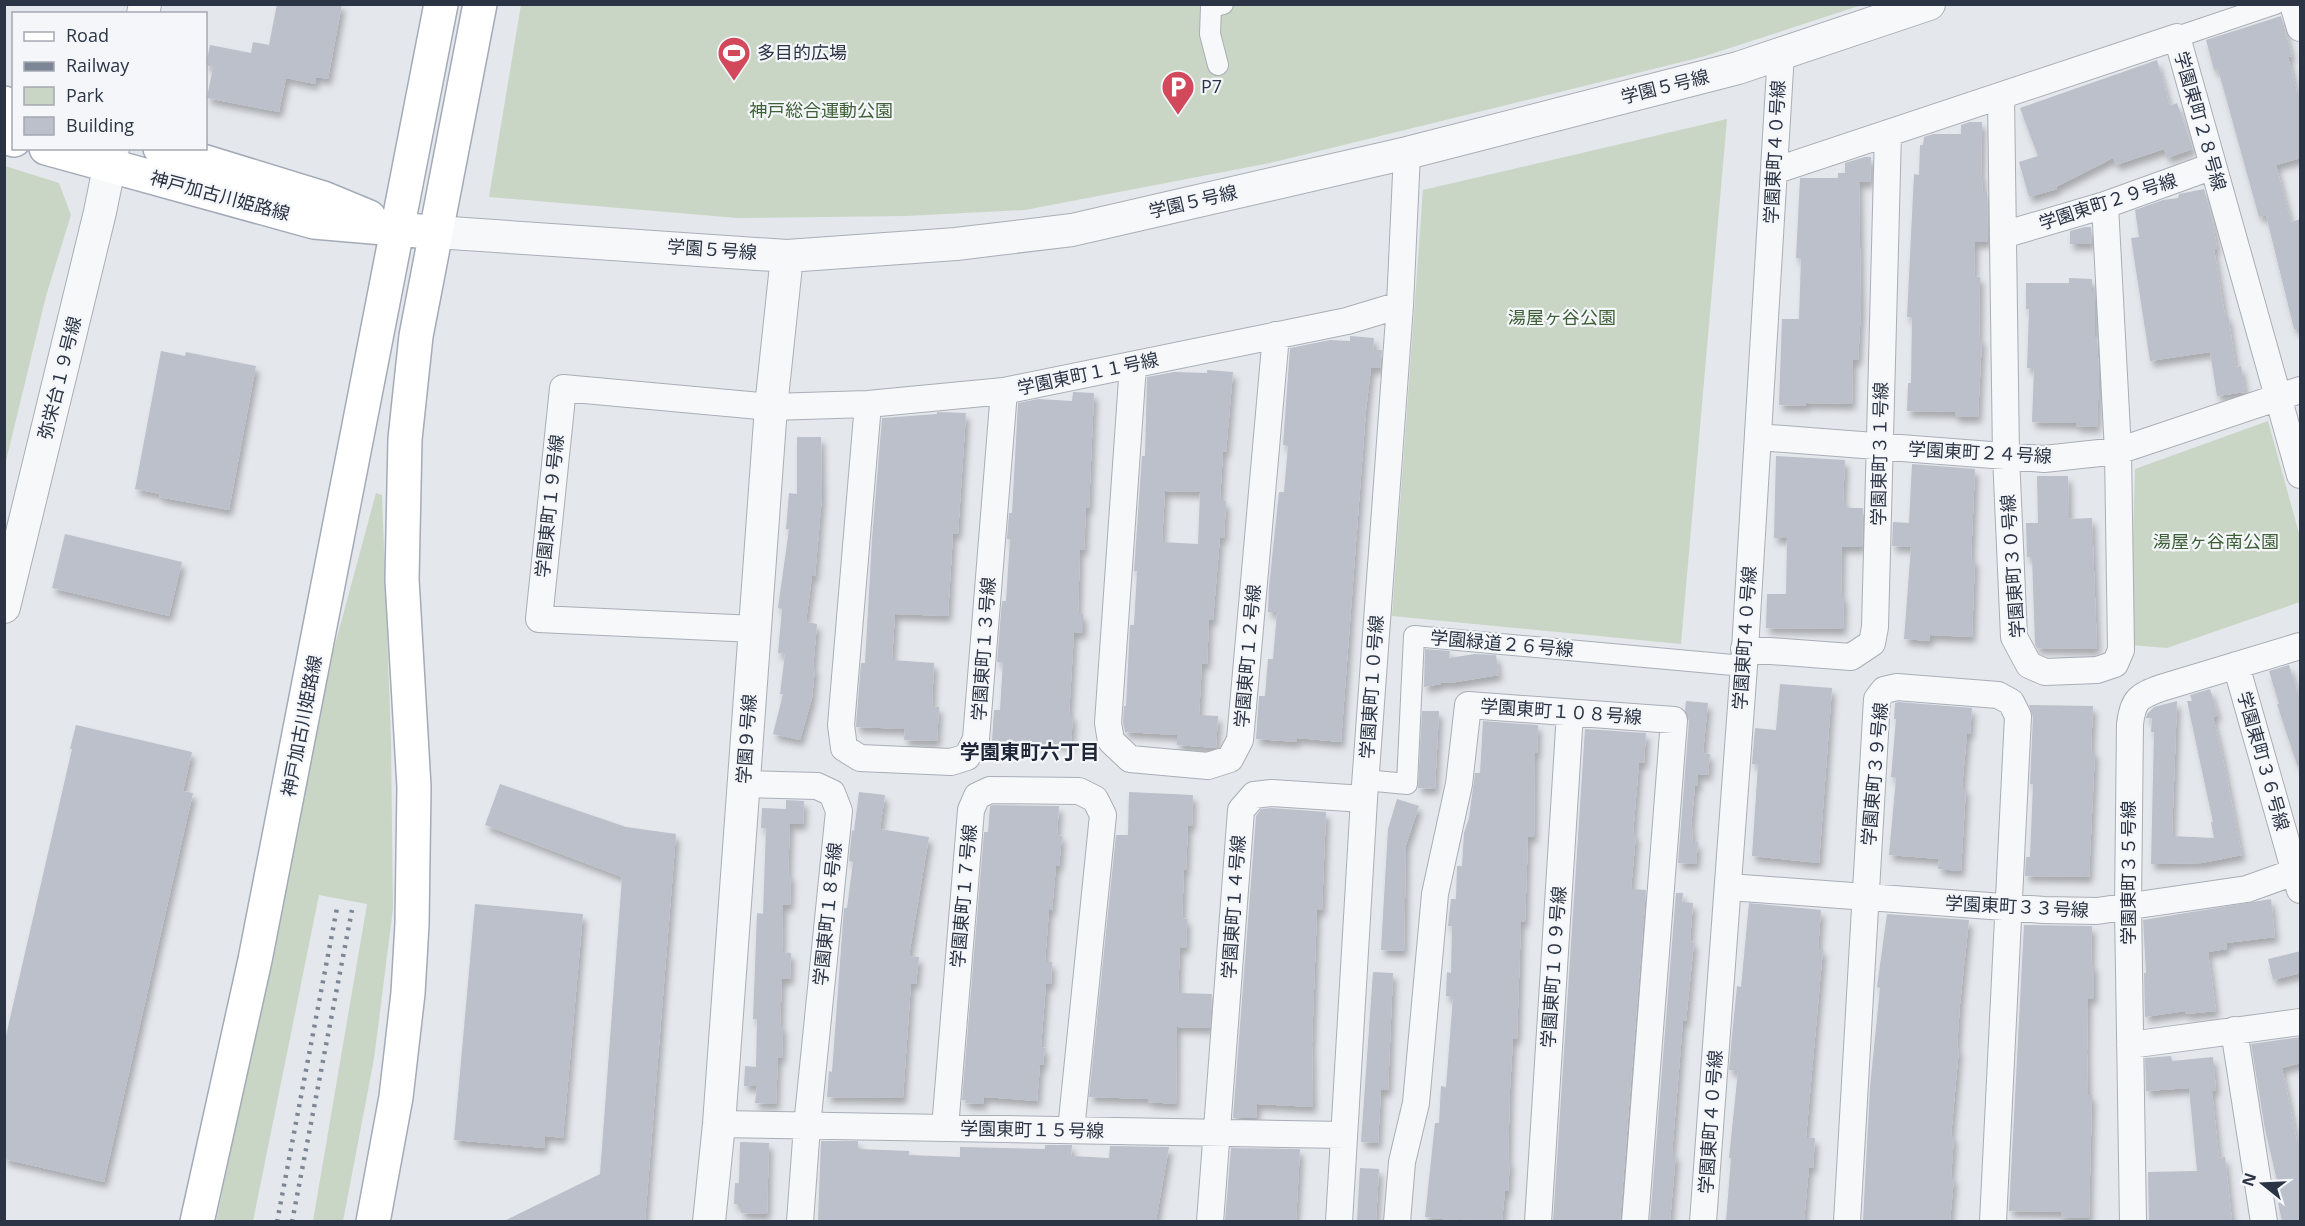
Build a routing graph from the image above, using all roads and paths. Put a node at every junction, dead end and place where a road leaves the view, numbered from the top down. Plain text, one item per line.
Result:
1 (441, 4) edge
2 (480, 4) edge
3 (1929, 4) edge
4 (2275, 4) edge
5 (2293, 4) edge
6 (1215, 5) edge
7 (2301, 28) edge
8 (2177, 37) junction
9 (1781, 53) junction
10 (1218, 65) dead end
11 (2001, 96) junction
12 (1888, 133) junction
13 (60, 150) edge
14 (166, 150) edge
15 (1407, 153) junction
16 (111, 157) edge
17 (2213, 166) junction
18 (1774, 171) junction
19 (2105, 205) junction
20 (397, 228) junction
21 (436, 232) junction
22 (2003, 235) junction
23 (787, 256) junction
24 (1400, 305) junction
25 (1276, 335) junction
26 (1133, 365) junction
27 (1004, 392) junction
28 (2289, 394) edge
29 (868, 404) junction
30 (771, 407) junction
31 (1758, 437) junction
32 (1880, 446) junction
33 (2118, 451) junction
34 (2006, 456) junction
35 (2301, 475) edge
36 (4, 607) edge
37 (754, 629) junction
38 (2301, 646) edge
39 (1744, 658) junction
40 (2236, 665) junction
41 (1570, 713) junction
42 (743, 784) junction
43 (1364, 789) junction
44 (2298, 878) edge
45 (1729, 887) junction
46 (1865, 897) junction
47 (2128, 907) junction
48 (2008, 908) junction
49 (2301, 1022) edge
50 (2234, 1030) junction
51 (2130, 1045) junction
52 (719, 1124) junction
53 (807, 1126) junction
54 (945, 1128) junction
55 (1071, 1130) junction
56 (1217, 1133) junction
57 (1344, 1135) junction
58 (196, 1221) edge
59 (373, 1221) edge
60 (709, 1221) edge
61 (800, 1221) edge
62 (1210, 1221) edge
63 (1339, 1221) edge
64 (1397, 1221) edge
65 (1538, 1221) edge
66 (1635, 1221) edge
67 (1703, 1221) edge
68 (1847, 1221) edge
69 (1993, 1221) edge
70 (2133, 1221) edge
71 (2264, 1221) edge

1 - 20 main road, 神戸加古川姫路線
2 - 21 main road
3 - 9 street, 学園５号線
4 - 8 street
5 - 7 street
6 - 10 street
8 - 11 street, 学園東町２８号線
8 - 17 street, 学園東町２８号線
9 - 15 street, 学園５号線
9 - 18 street, 学園東町４０号線
11 - 12 street, 学園東町２８号線
11 - 22 street, 学園東町３０号線
12 - 18 street, 学園東町２８号線
12 - 32 street, 学園東町３１号線
13 - 16 main road, 神戸加古川姫路線
14 - 20 main road, 神戸加古川姫路線
15 - 23 street, 学園５号線
15 - 24 street, 学園東町１０号線
16 - 20 main road, 神戸加古川姫路線
16 - 36 street, 弥栄台１９号線
17 - 19 street, 学園東町２９号線
17 - 28 street, 学園東町２８号線
18 - 31 street, 学園東町４０号線
19 - 22 street, 学園東町２９号線
19 - 33 street, 学園東町３０号線
20 - 21 main road, 神戸加古川姫路線
20 - 58 main road, 神戸加古川姫路線
21 - 23 street, 学園５号線
21 - 59 main road
22 - 34 street, 学園東町３０号線
23 - 30 street, 学園９号線
24 - 25 street, 学園東町１１号線
24 - 43 street, 学園東町１０号線
25 - 26 street, 学園東町１１号線
25 - 26 street, 学園東町１２号線
26 - 27 street, 学園東町１１号線
27 - 29 street, 学園東町１１号線
27 - 29 street, 学園東町１３号線
28 - 33 street, 学園東町２４号線
28 - 35 street, 学園東町２８号線
29 - 30 street, 学園東町１１号線
30 - 37 street, 学園９号線
30 - 37 street, 学園東町１９号線
31 - 32 street, 学園東町２４号線
31 - 39 street, 学園東町４０号線
32 - 34 street, 学園東町２４号線
32 - 39 street, 学園東町３１号線
33 - 34 street, 学園東町２４号線
33 - 34 street, 学園東町３０号線
37 - 42 street, 学園９号線
38 - 40 street, 学園東町３５号線
39 - 43 street, 学園緑道２６号線
39 - 45 street, 学園東町４０号線
40 - 44 street, 学園東町３６号線
40 - 47 street, 学園東町３５号線
41 - 64 street, 学園東町１０８号線
41 - 65 street, 学園東町１０９号線
41 - 66 street, 学園東町１０８号線
42 - 52 street, 学園９号線
42 - 53 street, 学園東町１８号線
43 - 56 street, 学園東町１４号線
43 - 57 street, 学園東町１０号線
44 - 47 street, 学園東町３３号線
45 - 46 street, 学園東町３３号線
45 - 67 street, 学園東町４０号線
46 - 48 street, 学園東町３３号線
46 - 48 street, 学園東町３９号線
46 - 68 street, 学園東町３９号線
47 - 48 street, 学園東町３３号線
47 - 51 street, 学園東町３５号線
48 - 69 street, 学園東町３９号線
49 - 50 street
50 - 51 street
50 - 71 street
51 - 70 street, 学園東町３５号線
52 - 53 street, 学園東町１５号線
52 - 60 street, 学園９号線
53 - 54 street, 学園東町１５号線
53 - 61 street, 学園東町１８号線
54 - 55 street, 学園東町１５号線
54 - 55 street, 学園東町１７号線
55 - 56 street, 学園東町１５号線
56 - 57 street, 学園東町１５号線
56 - 62 street, 学園東町１４号線
57 - 63 street, 学園東町１０号線

